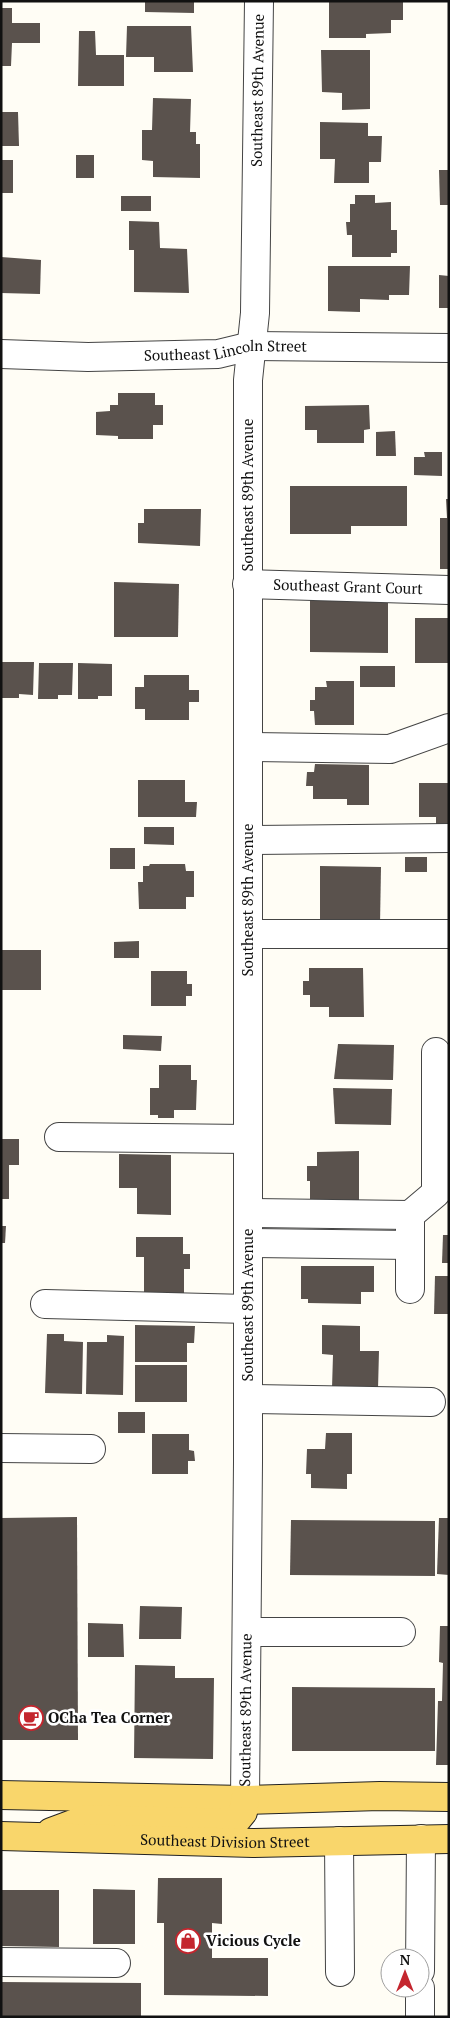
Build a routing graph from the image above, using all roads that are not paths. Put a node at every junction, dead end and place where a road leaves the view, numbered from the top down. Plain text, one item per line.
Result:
1 (259, 1) edge
2 (252, 346) junction
3 (449, 348) edge
4 (1, 354) edge
5 (247, 584) junction
6 (449, 590) edge
7 (449, 728) edge
8 (248, 747) junction
9 (449, 838) edge
10 (248, 840) junction
11 (248, 934) junction
12 (449, 934) edge
13 (436, 1052) dead end
14 (59, 1138) dead end
15 (248, 1139) junction
16 (248, 1213) junction
17 (410, 1215) junction
18 (248, 1244) junction
19 (410, 1245) junction
20 (410, 1289) dead end
21 (45, 1304) dead end
22 (248, 1309) junction
23 (248, 1399) junction
24 (431, 1402) dead end
25 (1, 1448) edge
26 (91, 1449) dead end
27 (247, 1632) junction
28 (400, 1632) dead end
29 (1, 1795) edge
30 (449, 1797) edge
31 (245, 1800) junction
32 (449, 1809) edge
33 (1, 1836) edge
34 (38, 1837) junction
35 (421, 1839) junction
36 (449, 1839) edge
37 (339, 1841) junction
38 (420, 1948) edge
39 (1, 1962) edge
40 (116, 1963) dead end
41 (340, 1972) dead end
42 (420, 1998) edge
43 (420, 2017) edge

1 - 2 street, Southeast 89th Avenue
2 - 3 street, Southeast Lincoln Street
2 - 4 street, Southeast Lincoln Street
2 - 5 street, Southeast 89th Avenue
5 - 6 street, Southeast Grant Court
5 - 8 street, Southeast 89th Avenue
7 - 8 street
8 - 10 street, Southeast 89th Avenue
9 - 10 street
10 - 11 street, Southeast 89th Avenue
11 - 12 street
11 - 15 street, Southeast 89th Avenue
13 - 17 street
14 - 15 street
15 - 16 street, Southeast 89th Avenue
16 - 17 street
16 - 18 street, Southeast 89th Avenue
17 - 19 street
18 - 19 street
18 - 22 street, Southeast 89th Avenue
19 - 20 street
21 - 22 street
22 - 23 street, Southeast 89th Avenue
23 - 24 street
23 - 27 street, Southeast 89th Avenue
25 - 26 street
27 - 28 street
27 - 31 street, Southeast 89th Avenue
29 - 31 main road
30 - 31 main road
31 - 34 main road
32 - 35 main road
33 - 34 main road, Southeast Division Street
34 - 37 main road, Southeast Division Street
35 - 36 main road, Southeast Division Street
35 - 37 main road, Southeast Division Street
35 - 38 street
37 - 41 street
39 - 40 street
42 - 43 street

